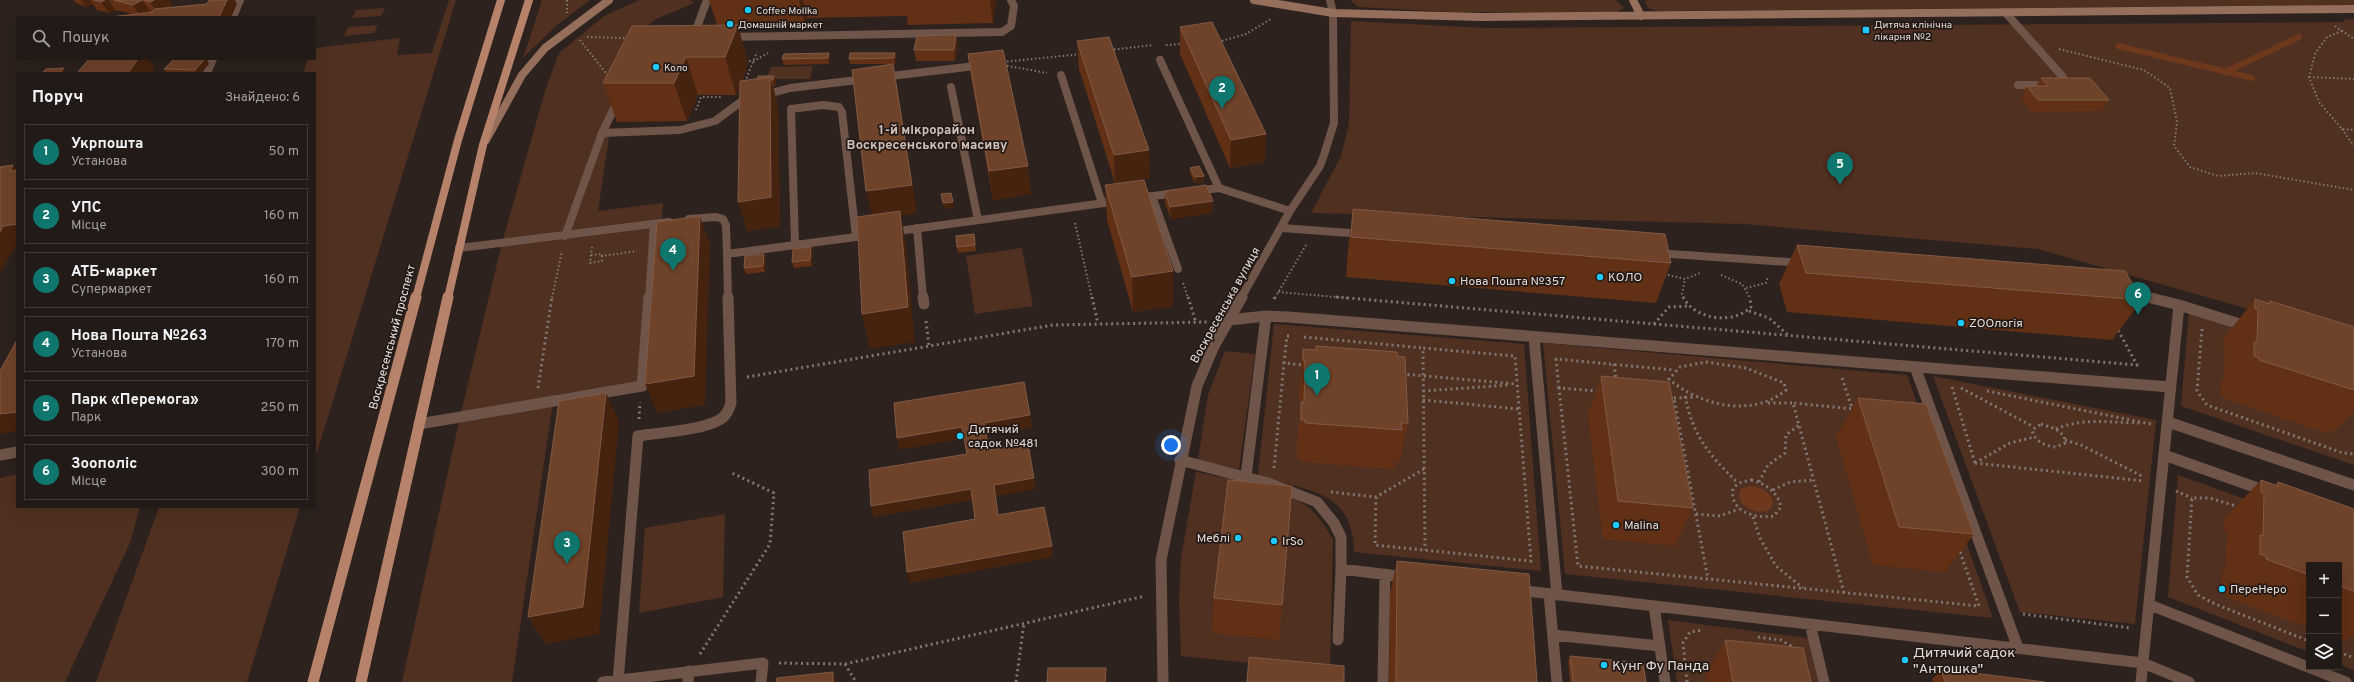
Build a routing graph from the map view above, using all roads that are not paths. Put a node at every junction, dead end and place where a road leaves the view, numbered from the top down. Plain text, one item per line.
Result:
1 (240, 0) edge
2 (501, 0) edge
3 (529, 0) edge
4 (609, 0) edge
5 (707, 0) edge
6 (1012, 0) edge
7 (1254, 0) edge
8 (1330, 0) edge
9 (1633, 0) edge
10 (2354, 9) edge
11 (2005, 12) junction
12 (1333, 13) junction
13 (233, 16) edge
14 (1641, 16) junction
15 (722, 37) edge
16 (693, 38) edge
17 (213, 60) edge
18 (1160, 60) dead end
19 (995, 63) edge
20 (207, 72) edge
21 (1061, 75) road end
22 (2018, 85) dead end
23 (951, 87) dead end
24 (623, 90) edge
25 (602, 133) junction
26 (484, 145) junction
27 (1219, 188) junction
28 (1152, 196) junction
29 (1102, 203) junction
30 (1290, 211) junction
31 (978, 220) junction
32 (654, 224) junction
33 (916, 228) junction
34 (1282, 228) junction
35 (1372, 234) edge
36 (565, 236) junction
37 (856, 237) junction
38 (795, 245) junction
39 (459, 248) junction
40 (1649, 253) edge
41 (727, 254) junction
42 (1815, 264) edge
43 (1178, 269) road end
44 (2118, 290) edge
45 (924, 304) road end
46 (2179, 305) junction
47 (1266, 316) junction
48 (1229, 320) junction
49 (2263, 331) edge
50 (1534, 337) junction
51 (1915, 367) junction
52 (2170, 387) junction
53 (2168, 422) junction
54 (419, 424) junction
55 (16, 452) edge
56 (0, 454) edge
57 (2164, 455) junction
58 (1180, 460) junction
59 (1246, 476) junction
60 (2354, 485) edge
61 (2274, 494) edge
62 (1341, 569) junction
63 (1385, 574) junction
64 (1416, 578) edge
65 (1502, 588) edge
66 (1553, 594) junction
67 (2150, 605) junction
68 (1654, 606) junction
69 (1810, 624) junction
70 (1553, 634) junction
71 (1338, 640) dead end
72 (1660, 646) junction
73 (2018, 648) junction
74 (2143, 663) junction
75 (688, 676) edge
76 (618, 681) edge
77 (313, 682) edge
78 (361, 682) edge
79 (603, 682) edge
80 (761, 682) edge
81 (1163, 682) edge
82 (1383, 682) edge
83 (1557, 682) edge
84 (1665, 682) edge
85 (1824, 682) edge
86 (2141, 682) edge
87 (2189, 682) edge
88 (2346, 682) edge

1 - 13 street
2 - 77 main road, Воскресенський проспект
3 - 26 main road
4 - 26 street
5 - 16 street
6 - 15 street
7 - 12 street
8 - 12 street, Воскресенська вулиця
9 - 14 street
10 - 11 street
11 - 14 street
11 - 22 street
12 - 14 street
12 - 30 street, Воскресенська вулиця
17 - 20 street
18 - 27 street
19 - 25 street
21 - 29 street
23 - 31 street
24 - 25 street
25 - 36 street
26 - 39 main road
27 - 28 street
27 - 30 street
28 - 29 street
28 - 43 street
29 - 31 street
30 - 34 street, Воскресенська вулиця
31 - 33 street
32 - 36 street
32 - 41 street
32 - 54 street
33 - 37 street
33 - 45 street
34 - 35 street
34 - 48 street, Воскресенська вулиця
36 - 39 street
37 - 38 street
37 - 38 street
38 - 41 street
39 - 54 main road
40 - 42 street
41 - 76 street
44 - 46 street
46 - 49 street
46 - 52 street
47 - 48 street
47 - 50 street
47 - 59 street
48 - 58 street, Воскресенська вулиця
50 - 51 street
50 - 66 street
51 - 52 street
51 - 73 street
52 - 53 street
53 - 57 street
53 - 60 street
54 - 78 main road
55 - 56 street
57 - 61 street
57 - 67 street
58 - 59 street
58 - 81 street, Воскресенська вулиця
59 - 62 street
62 - 63 street
62 - 71 street
63 - 64 street
63 - 82 street
65 - 66 street
66 - 68 street
66 - 70 street
67 - 74 street
67 - 88 street
68 - 69 street
68 - 72 street
69 - 73 street
69 - 85 street
70 - 72 street
70 - 83 street
72 - 84 street
73 - 74 street
74 - 86 street
74 - 87 street
75 - 76 street
75 - 80 street
76 - 79 street

